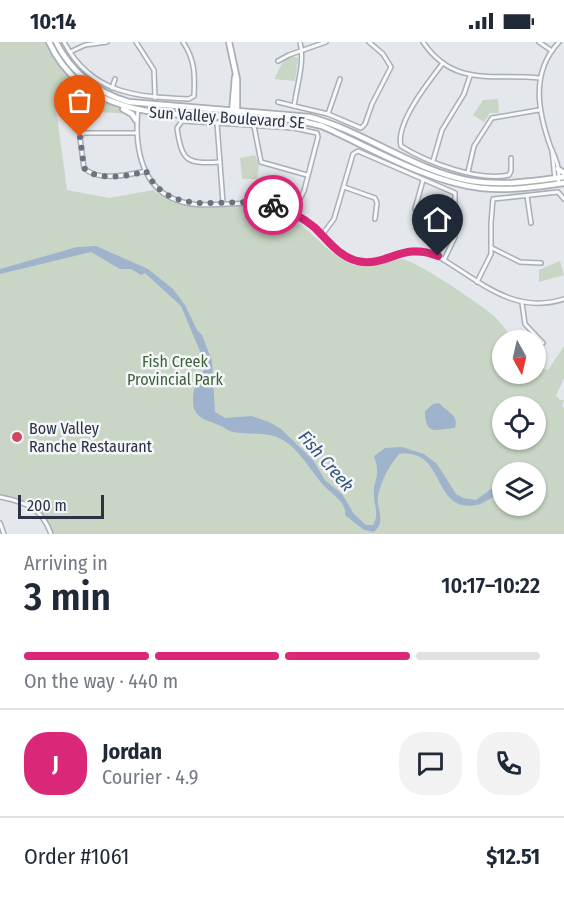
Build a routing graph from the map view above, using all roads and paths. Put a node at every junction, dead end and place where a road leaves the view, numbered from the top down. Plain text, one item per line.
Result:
1 (49, 42) edge
2 (56, 42) edge
3 (64, 42) edge
4 (107, 42) edge
5 (136, 42) edge
6 (183, 42) edge
7 (229, 42) edge
8 (300, 42) edge
9 (326, 42) edge
10 (369, 42) edge
11 (423, 42) edge
12 (539, 42) edge
13 (559, 42) edge
14 (302, 51) junction
15 (552, 51) junction
16 (70, 52) junction
17 (278, 61) dead end
18 (443, 63) junction
19 (236, 74) junction
20 (470, 76) junction
21 (540, 78) junction
22 (115, 79) dead end
23 (340, 79) dead end
24 (112, 88) junction
25 (155, 98) junction
26 (237, 101) junction
27 (278, 102) dead end
28 (116, 105) junction
29 (294, 106) junction
30 (138, 107) junction
31 (539, 110) junction
32 (253, 112) junction
33 (234, 114) junction
34 (328, 114) junction
35 (136, 120) junction
36 (217, 123) junction
37 (254, 126) junction
38 (137, 133) junction
39 (552, 149) junction
40 (511, 158) dead end
41 (433, 161) junction
42 (220, 162) junction
43 (558, 170) joint
44 (146, 171) junction
45 (468, 172) junction
46 (307, 175) junction
47 (561, 176) edge
48 (423, 180) junction
49 (564, 183) edge
50 (558, 184) junction
51 (344, 187) junction
52 (527, 196) junction
53 (564, 199) edge
54 (223, 203) junction
55 (415, 209) dead end
56 (293, 213) junction
57 (375, 219) dead end
58 (531, 224) dead end
59 (322, 235) junction
60 (492, 248) junction
61 (444, 260) junction
62 (540, 263) dead end
63 (477, 282) junction
64 (563, 300) edge
65 (522, 303) junction
66 (564, 306) edge
67 (531, 330) edge
68 (0, 497) edge
69 (0, 523) edge
70 (4, 534) edge
71 (51, 534) edge

1 - 28 main road, Sun Valley Boulevard SE
2 - 30 main road, Sun Valley Boulevard SE
3 - 16 street
4 - 16 street
5 - 25 street
6 - 25 street
7 - 19 main road
8 - 14 street
9 - 14 street
10 - 34 street
11 - 18 street
12 - 15 street
13 - 15 street
14 - 17 street
14 - 29 street
15 - 21 street
16 - 24 street
18 - 20 street
18 - 41 street
19 - 26 main road
19 - 33 main road
20 - 21 street
20 - 41 street
21 - 31 street
22 - 24 street
23 - 34 street
24 - 25 street
26 - 32 main road
26 - 33 main road
27 - 29 street
28 - 30 main road, Sun Valley Boulevard SE
28 - 35 main road
29 - 34 street
30 - 33 main road, Sun Valley Boulevard SE
30 - 35 street
31 - 39 street
31 - 45 street
32 - 33 main road, Sun Valley Boulevard SE
32 - 47 main road, Sun Valley Boulevard SE
33 - 50 main road, Sun Valley Boulevard SE
35 - 38 street
36 - 37 street
36 - 42 street
36 - 42 street
37 - 46 street
37 - 46 street
38 - 44 street
38 - 44 street
39 - 43 street
39 - 47 street
40 - 45 street
41 - 45 street
42 - 54 street
43 - 47 main road
44 - 54 street
46 - 56 street
47 - 50 street
48 - 51 street
48 - 55 street
48 - 61 street
49 - 50 main road, Sun Valley Boulevard SE
51 - 57 street
51 - 59 street
52 - 53 street
52 - 58 street
52 - 60 street
54 - 56 street
56 - 59 street
59 - 61 street
60 - 62 street
60 - 63 street
61 - 63 street
63 - 65 street
64 - 65 street
64 - 66 street
65 - 67 street
68 - 71 street
69 - 70 street

